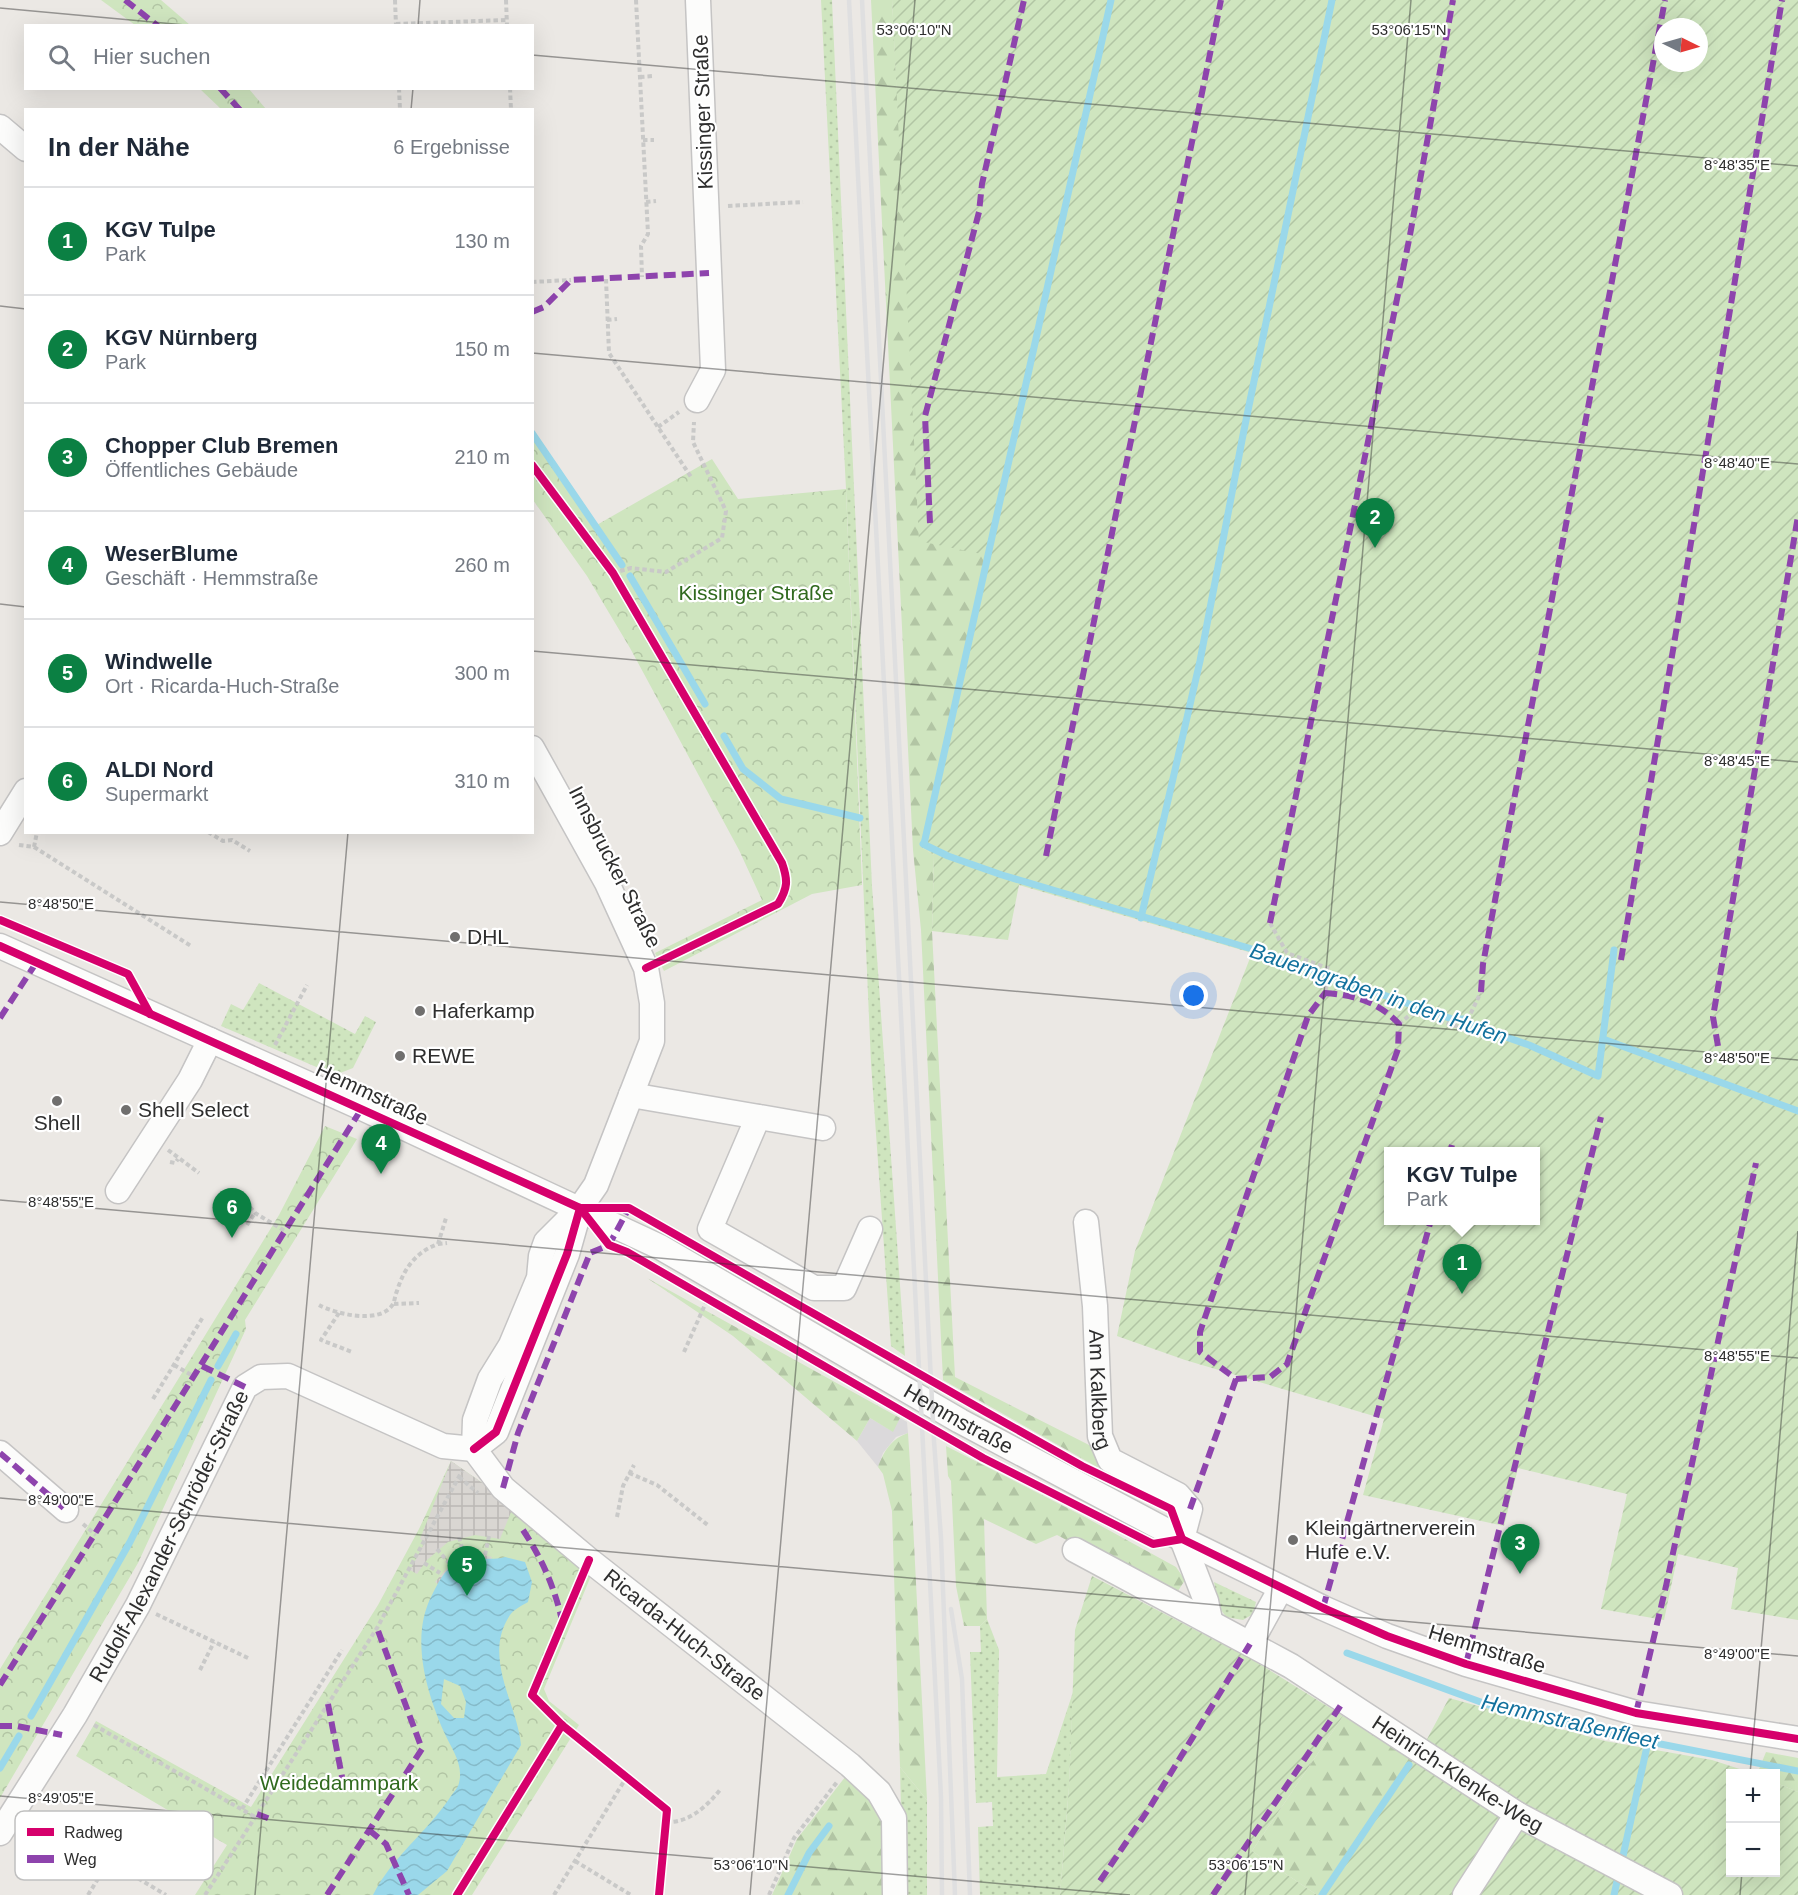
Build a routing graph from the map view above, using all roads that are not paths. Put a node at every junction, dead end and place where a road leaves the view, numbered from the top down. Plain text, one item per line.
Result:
1 (698, 0) edge
2 (0, 127) edge
3 (24, 147) edge
4 (697, 400) road end
5 (534, 752) edge
6 (24, 794) edge
7 (0, 833) edge
8 (0, 946) edge
9 (210, 1040) junction
10 (631, 1095) junction
11 (758, 1117) junction
12 (823, 1128) dead end
13 (118, 1191) dead end
14 (580, 1208) junction
15 (1086, 1222) dead end
16 (870, 1229) dead end
17 (474, 1449) junction
18 (0, 1453) edge
19 (74, 1517) road end
20 (1182, 1539) junction
21 (1075, 1550) dead end
22 (1281, 1588) junction
23 (1210, 1620) junction
24 (1250, 1644) junction
25 (1798, 1739) edge
26 (1517, 1814) junction
27 (0, 1833) edge
28 (895, 1895) edge
29 (1465, 1895) edge
30 (1670, 1895) edge

1 - 4 street, Kissinger Straße
2 - 3 street
5 - 10 street, Innsbrucker Straße
6 - 7 street
8 - 9 street, Hemmstraße
9 - 13 street
9 - 14 street, Hemmstraße
10 - 11 street
10 - 14 street, Innsbrucker Straße
11 - 12 street
11 - 16 street
14 - 17 street
14 - 20 street, Hemmstraße
15 - 20 street, Am Kalkberg
17 - 27 street, Rudolf-Alexander-Schröder-Straße
17 - 28 street, Ricarda-Huch-Straße
18 - 19 street
20 - 22 street, Hemmstraße
20 - 23 street
21 - 23 street, Heinrich-Klenke-Weg
22 - 24 street
22 - 25 street, Hemmstraße
23 - 24 street, Heinrich-Klenke-Weg
24 - 26 street, Heinrich-Klenke-Weg
26 - 29 street
26 - 30 street, Heinrich-Klenke-Weg

